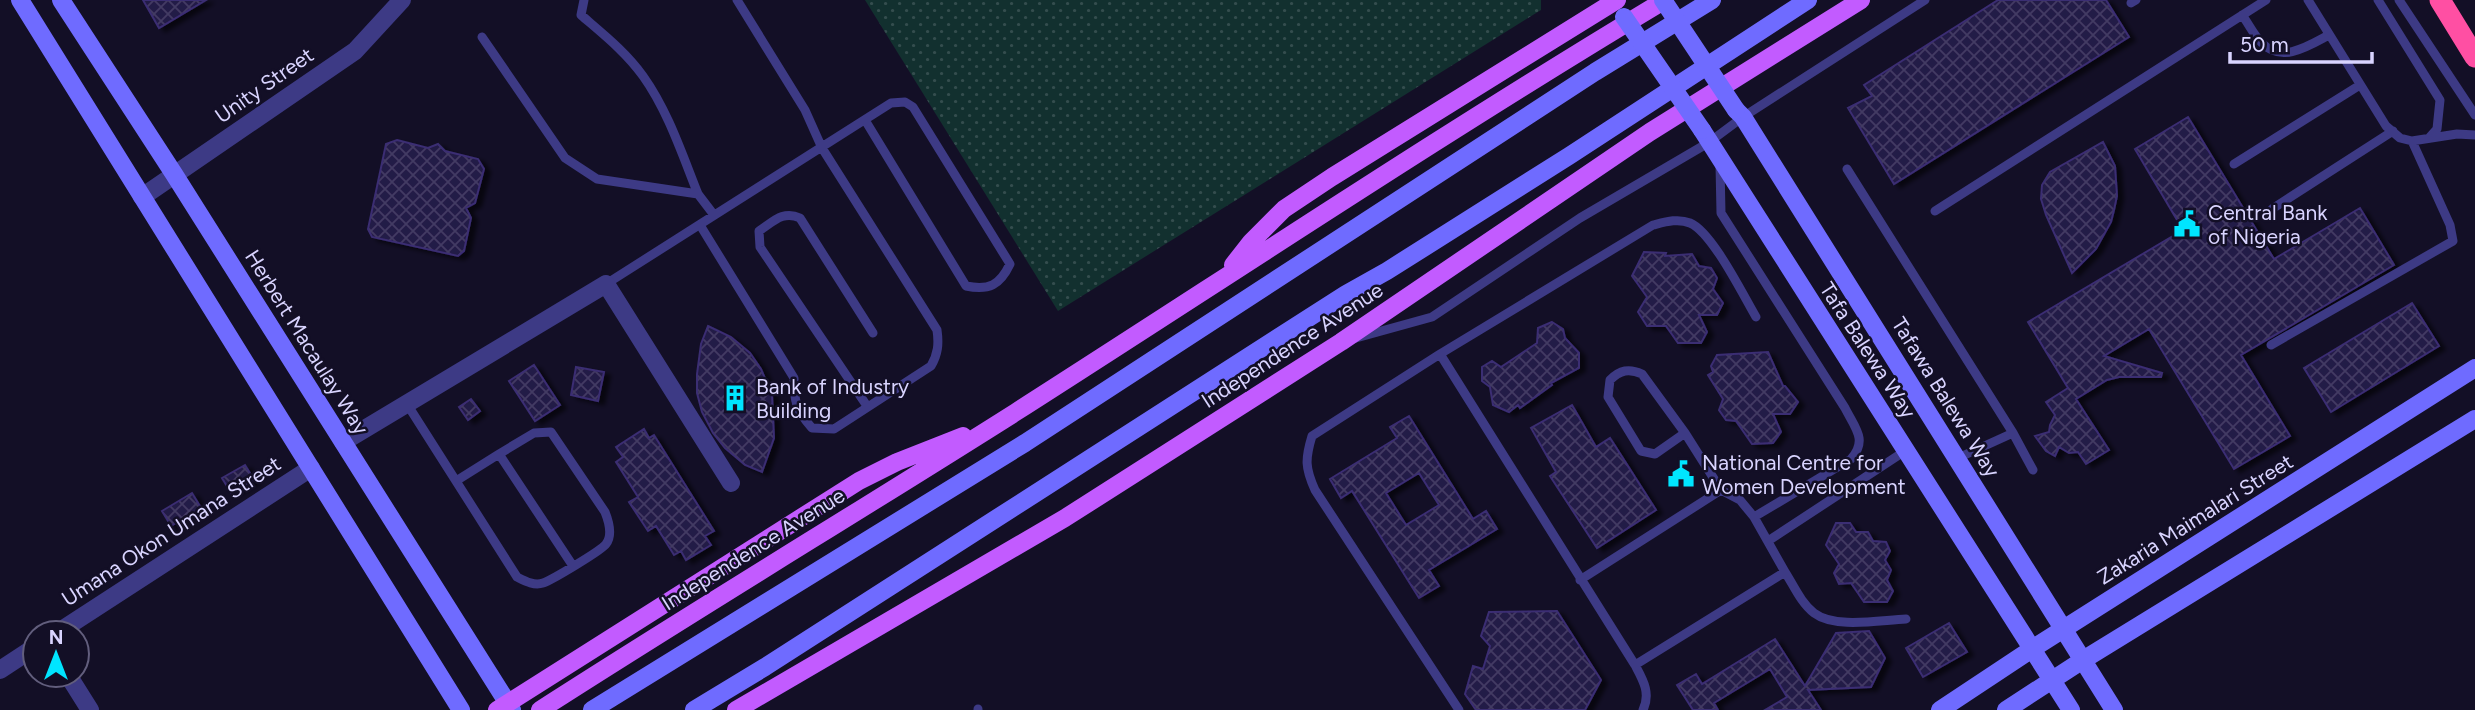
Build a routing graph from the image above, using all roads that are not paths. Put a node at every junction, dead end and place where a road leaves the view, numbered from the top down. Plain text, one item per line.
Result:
1 (20, 0) edge
2 (61, 0) edge
3 (402, 0) edge
4 (584, 0) edge
5 (737, 0) edge
6 (1664, 0) edge
7 (1712, 0) edge
8 (1808, 0) edge
9 (1861, 0) edge
10 (1925, 0) edge
11 (2266, 0) edge
12 (2308, 0) edge
13 (2378, 0) edge
14 (2399, 0) edge
15 (2442, 2) edge
16 (1617, 5) edge
17 (2242, 15) junction
18 (2329, 35) junction
19 (481, 37) dead end
20 (2475, 57) edge
21 (2360, 85) junction
22 (1740, 114) junction
23 (2475, 115) edge
24 (865, 120) junction
25 (2393, 131) junction
26 (2475, 135) edge
27 (1705, 136) junction
28 (2430, 138) junction
29 (2412, 141) junction
30 (822, 148) junction
31 (1720, 160) junction
32 (2234, 164) dead end
33 (1847, 169) dead end
34 (174, 174) junction
35 (698, 194) junction
36 (142, 197) junction
37 (2272, 209) dead end
38 (1935, 211) dead end
39 (714, 215) junction
40 (700, 225) junction
41 (1225, 276) junction
42 (606, 284) junction
43 (1756, 317) dead end
44 (873, 333) dead end
45 (1340, 342) junction
46 (2271, 345) dead end
47 (1440, 354) junction
48 (2475, 368) edge
49 (407, 404) junction
50 (867, 406) junction
51 (2475, 419) edge
52 (993, 426) junction
53 (2013, 432) junction
54 (1685, 433) junction
55 (343, 442) junction
56 (1905, 451) junction
57 (499, 454) junction
58 (1958, 458) junction
59 (311, 468) junction
60 (2034, 470) dead end
61 (456, 481) junction
62 (731, 483) dead end
63 (1721, 490) junction
64 (1754, 517) junction
65 (1768, 541) junction
66 (573, 566) junction
67 (1785, 572) junction
68 (1580, 580) junction
69 (79, 619) edge
70 (1906, 619) dead end
71 (2064, 629) junction
72 (2032, 649) junction
73 (21, 656) edge
74 (2083, 660) junction
75 (1635, 665) junction
76 (0, 670) edge
77 (2051, 680) junction
78 (77, 689) edge
79 (505, 708) edge
80 (90, 710) edge
81 (461, 710) edge
82 (540, 710) edge
83 (593, 710) edge
84 (694, 710) edge
85 (736, 710) edge
86 (1459, 710) edge
87 (1643, 710) edge
88 (1940, 710) edge
89 (2006, 710) edge
90 (2071, 710) edge
91 (2114, 710) edge

1 - 36 main road
2 - 34 main road, Herbert Macaulay Way
3 - 34 street, Unity Street
4 - 35 lane
5 - 30 lane
6 - 22 main road, bridge
6 - 41 main road, Independence Avenue
7 - 83 main road
8 - 84 main road, Independence Avenue
9 - 45 main road, Independence Avenue
10 - 22 lane
11 - 17 lane
12 - 18 lane
13 - 28 lane
14 - 23 lane
15 - 20 highway
16 - 27 main road, Tafa Balewa Way, bridge
16 - 41 main road
17 - 18 lane
17 - 38 lane
18 - 21 lane
19 - 35 lane
21 - 25 lane
21 - 32 lane
22 - 27 lane
22 - 58 main road, Tafawa Balewa Way
24 - 24 lane
24 - 30 lane
25 - 29 lane
25 - 37 lane
26 - 28 lane
27 - 31 main road, Tafa Balewa Way
27 - 45 lane
28 - 29 lane
29 - 46 lane
30 - 39 lane
30 - 50 lane
31 - 56 main road, Tafa Balewa Way
31 - 64 lane
33 - 53 lane
34 - 36 street, Unity Street
34 - 55 main road, Herbert Macaulay Way
35 - 39 lane
36 - 59 main road
39 - 40 lane
40 - 42 lane
40 - 50 lane
41 - 52 main road, Independence Avenue
42 - 49 street
42 - 62 street
43 - 47 lane
44 - 50 lane
45 - 85 main road, Independence Avenue
47 - 68 lane
47 - 86 lane
48 - 71 main road, Zakaria Maimalari Street
49 - 55 street
49 - 61 lane
51 - 74 main road
52 - 79 main road
52 - 82 main road, Independence Avenue
53 - 58 lane
53 - 60 lane
54 - 54 lane
54 - 63 lane
55 - 79 main road, Herbert Macaulay Way
56 - 65 lane
56 - 72 main road, Tafa Balewa Way
57 - 61 lane
57 - 66 lane
57 - 66 lane
58 - 71 main road, Tafawa Balewa Way
59 - 69 street, Umana Okon Umana Street
59 - 81 main road
61 - 66 lane
63 - 64 lane
63 - 68 lane
64 - 65 lane
65 - 67 lane
67 - 70 lane
67 - 75 lane
68 - 75 lane
71 - 72 main road, Zakaria Maimalari Street
71 - 74 main road, Tafawa Balewa Way
72 - 77 main road, Tafa Balewa Way
72 - 88 main road, Zakaria Maimalari Street
73 - 76 street
74 - 77 main road
74 - 91 main road, Tafawa Balewa Way
75 - 87 lane
77 - 89 main road
77 - 90 main road, Tafa Balewa Way
78 - 80 street

